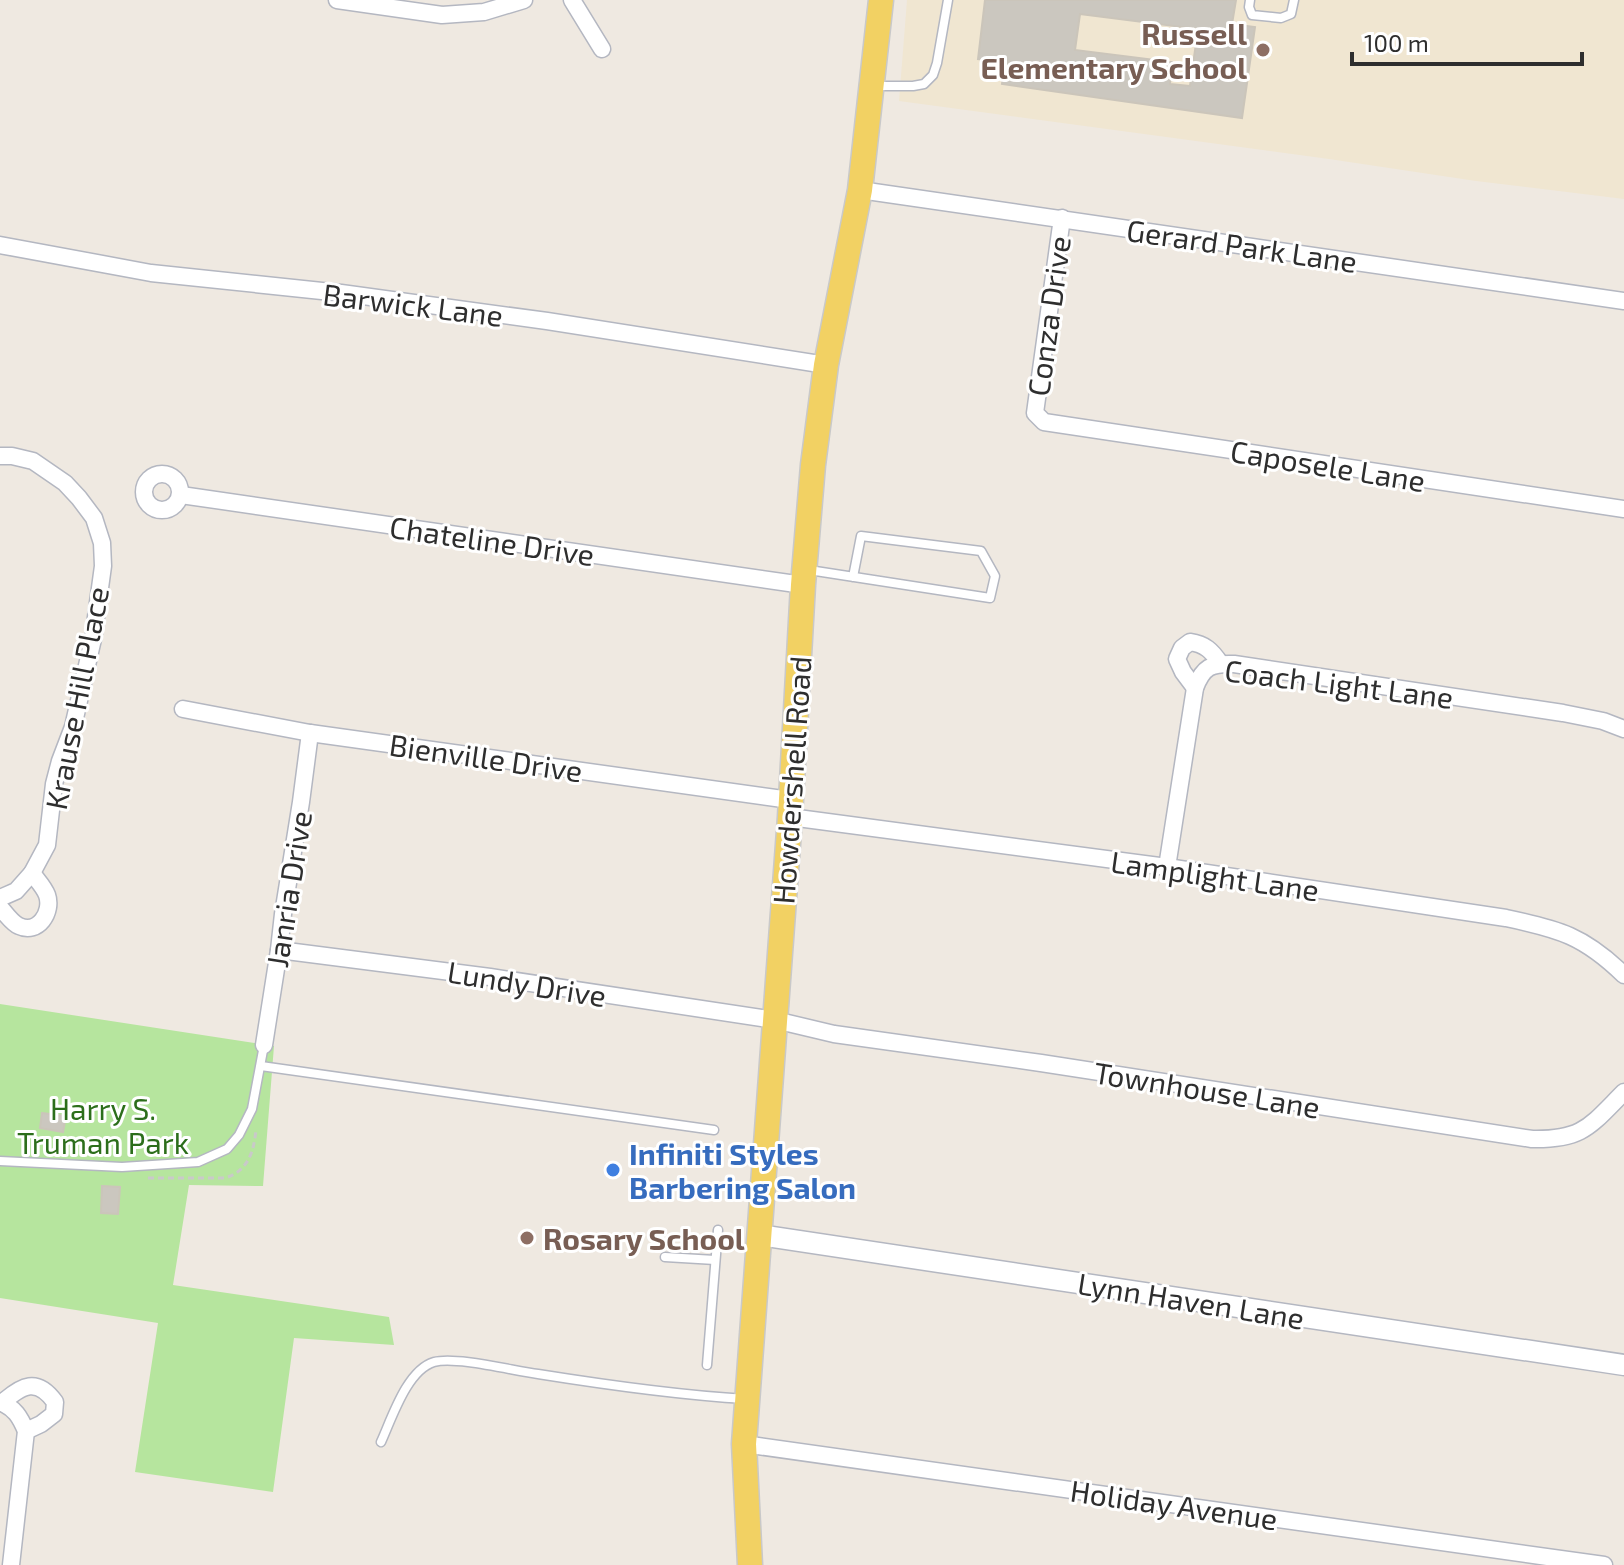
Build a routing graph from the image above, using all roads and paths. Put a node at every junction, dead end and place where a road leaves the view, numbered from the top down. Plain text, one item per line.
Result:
1 (337, 0) edge
2 (524, 0) edge
3 (572, 0) edge
4 (881, 0) edge
5 (948, 0) edge
6 (1250, 0) edge
7 (1294, 0) edge
8 (602, 49) dead end
9 (871, 86) junction
10 (860, 190) junction
11 (1062, 218) junction
12 (0, 245) edge
13 (1624, 301) edge
14 (826, 365) junction
15 (1035, 413) joint
16 (0, 456) edge
17 (181, 495) dead end
18 (1624, 509) edge
19 (804, 577) junction
20 (853, 577) junction
21 (1220, 663) junction
22 (1195, 688) junction
23 (183, 709) dead end
24 (1624, 729) edge
25 (310, 733) junction
26 (790, 808) junction
27 (1167, 867) junction
28 (32, 873) junction
29 (0, 898) edge
30 (0, 907) edge
31 (279, 950) junction
32 (1624, 975) edge
33 (775, 1020) junction
34 (264, 1045) joint
35 (261, 1066) junction
36 (1624, 1092) edge
37 (714, 1130) dead end
38 (0, 1161) edge
39 (718, 1230) dead end
40 (759, 1235) junction
41 (665, 1257) dead end
42 (715, 1260) junction
43 (707, 1365) dead end
44 (1624, 1365) edge
45 (747, 1399) junction
46 (1, 1402) edge
47 (23, 1424) junction
48 (381, 1442) dead end
49 (744, 1444) junction
50 (11, 1565) edge
51 (750, 1565) edge
52 (1604, 1565) edge

1 - 2 street
3 - 8 street
4 - 9 main road, Howdershell Road
5 - 9 lane
6 - 7 lane
9 - 10 main road, Howdershell Road
10 - 11 street, Gerard Park Lane
10 - 14 main road, Howdershell Road
11 - 13 street, Gerard Park Lane
11 - 15 street, Conza Drive
12 - 14 street, Barwick Lane
14 - 19 main road, Howdershell Road
15 - 18 street, Caposele Lane
16 - 28 street, Krause Hill Place
17 - 19 street, Chateline Drive
19 - 20 lane
19 - 26 main road, Howdershell Road
20 - 20 lane
21 - 22 street, Coach Light Lane
21 - 22 street
21 - 24 street, Coach Light Lane
22 - 27 street, Coach Light Lane
23 - 25 street, Bienville Drive
25 - 26 street, Bienville Drive
25 - 31 street, Janria Drive
26 - 27 street, Lamplight Lane
26 - 33 main road, Howdershell Road
27 - 32 street, Lamplight Lane
28 - 29 street, Krause Hill Place
28 - 30 street
31 - 33 street, Lundy Drive
31 - 34 street, Janria Drive
33 - 36 street, Townhouse Lane
33 - 40 main road, Howdershell Road
34 - 35 lane
35 - 37 lane
35 - 38 lane
39 - 42 lane
40 - 44 street, Lynn Haven Lane
40 - 45 main road, Howdershell Road
41 - 42 lane
42 - 43 lane
45 - 48 lane
45 - 49 main road, Howdershell Road
46 - 47 street
46 - 47 street
47 - 50 street
49 - 51 main road, Howdershell Road
49 - 52 street, Holiday Avenue

